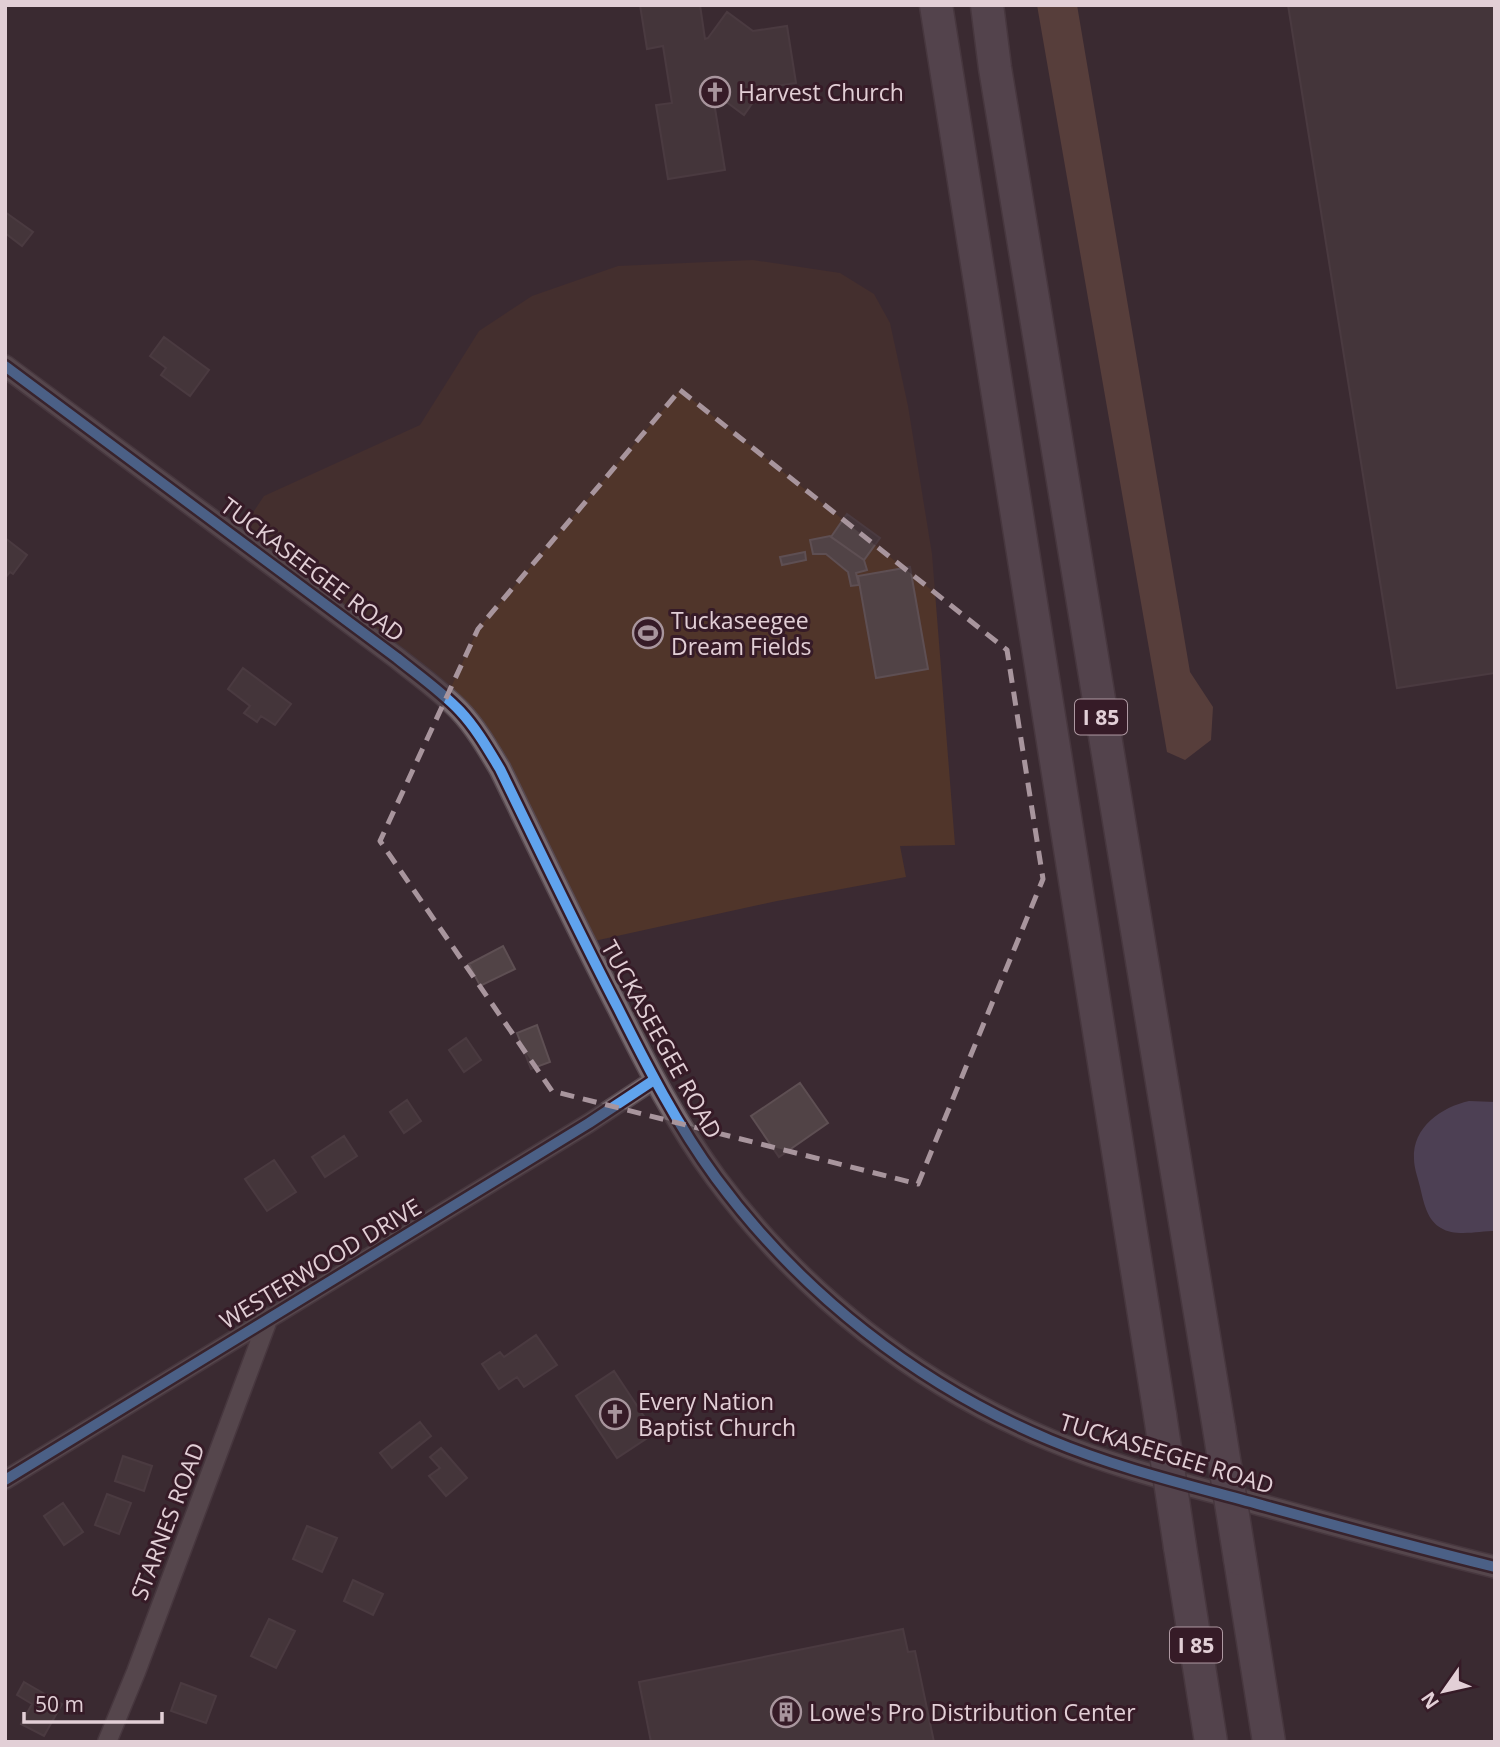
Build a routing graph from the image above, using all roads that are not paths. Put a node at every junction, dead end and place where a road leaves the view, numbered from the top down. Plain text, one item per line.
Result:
1 (936, 5) edge
2 (987, 5) edge
3 (5, 366) edge
4 (654, 1080) junction
5 (270, 1317) junction
6 (5, 1480) edge
7 (1495, 1567) edge
8 (107, 1742) edge
9 (1212, 1742) edge
10 (1269, 1742) edge

1 - 9 highway, I 85, bridge
2 - 10 highway, I 85, bridge
3 - 4 street, TUCKASEEGEE ROAD
4 - 5 street, WESTERWOOD DRIVE
4 - 7 street, TUCKASEEGEE ROAD
5 - 6 street, WESTERWOOD DRIVE
5 - 8 street, STARNES ROAD

